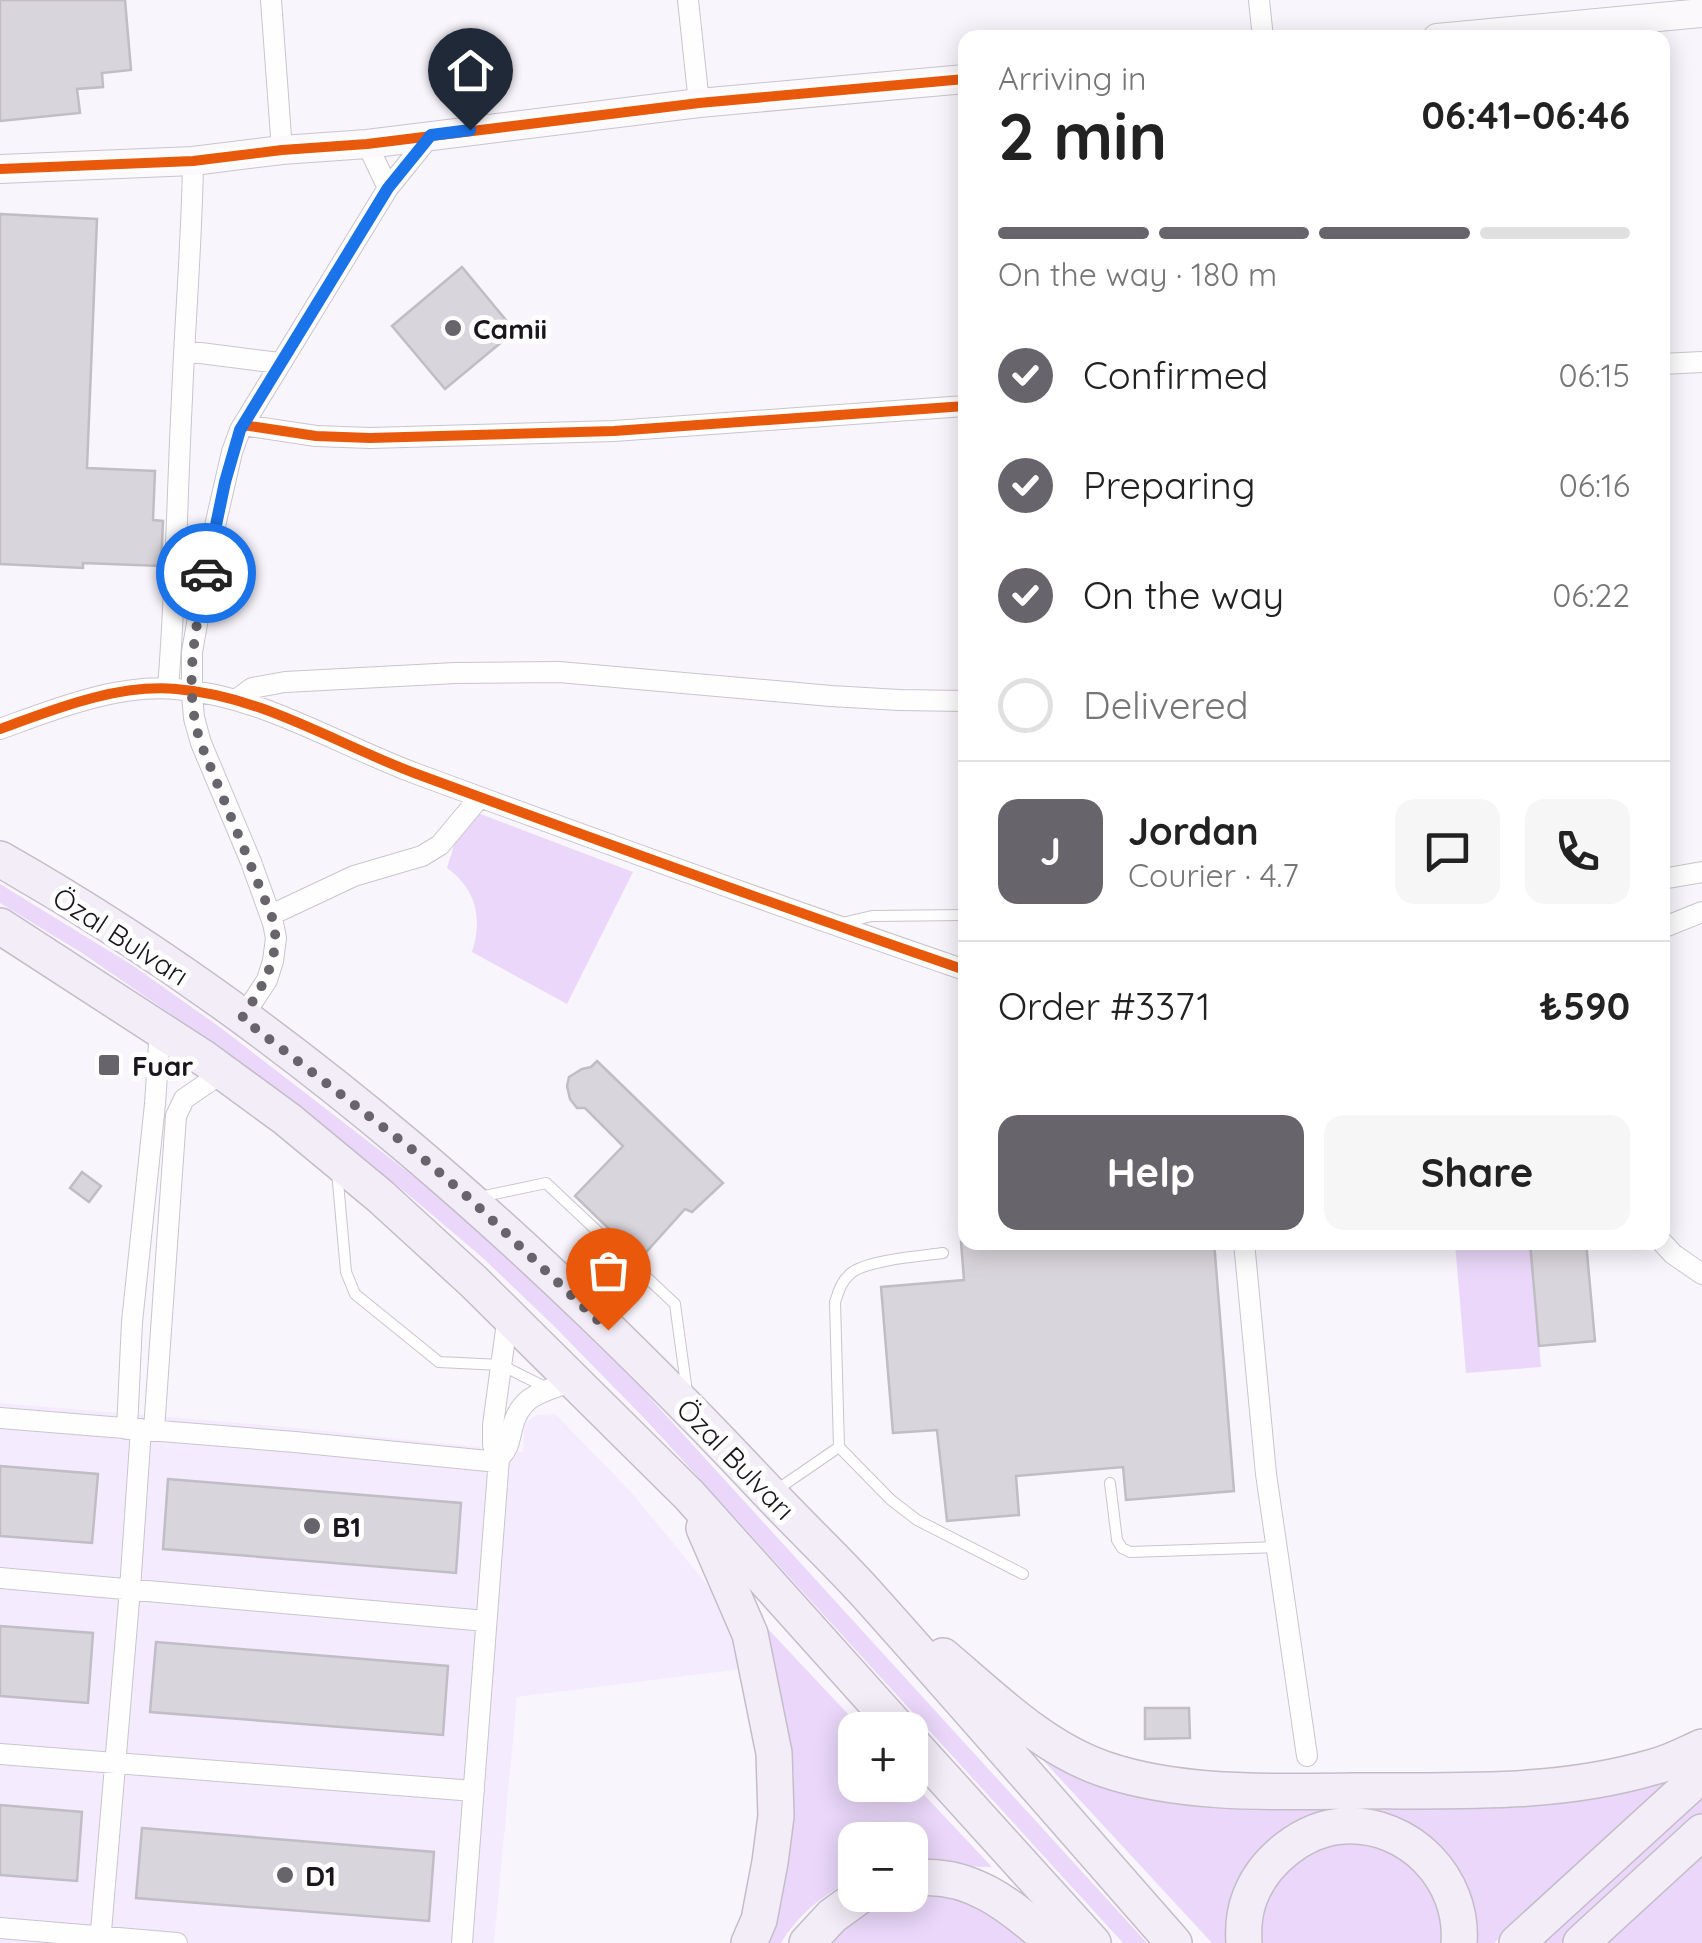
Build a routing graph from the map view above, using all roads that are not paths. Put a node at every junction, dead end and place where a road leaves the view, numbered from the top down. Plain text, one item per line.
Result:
1 (271, 0) edge
2 (688, 0) edge
3 (1259, 0) edge
4 (1702, 13) edge
5 (1263, 30) edge
6 (1521, 30) edge
7 (958, 80) edge
8 (699, 102) junction
9 (431, 135) junction
10 (367, 144) junction
11 (282, 150) junction
12 (193, 161) junction
13 (0, 169) edge
14 (388, 188) junction
15 (185, 351) junction
16 (1702, 362) edge
17 (280, 363) junction
18 (1670, 364) edge
19 (958, 406) edge
20 (243, 425) junction
21 (168, 688) junction
22 (192, 691) junction
23 (237, 699) junction
24 (958, 700) edge
25 (0, 729) edge
26 (480, 797) junction
27 (0, 859) edge
28 (1702, 872) edge
29 (1670, 878) edge
30 (1702, 912) edge
31 (270, 915) junction
32 (958, 915) edge
33 (835, 925) junction
34 (1670, 925) edge
35 (5, 932) edge
36 (958, 968) edge
37 (242, 1018) junction
38 (160, 1029) junction
39 (223, 1072) junction
40 (336, 1160) junction
41 (470, 1199) junction
42 (1245, 1250) edge
43 (1669, 1250) edge
44 (943, 1252) dead end
45 (1702, 1274) edge
46 (508, 1315) junction
47 (501, 1365) junction
48 (562, 1385) junction
49 (687, 1408) junction
50 (0, 1418) edge
51 (141, 1429) junction
52 (839, 1447) junction
53 (499, 1460) junction
54 (1110, 1483) dead end
55 (770, 1494) junction
56 (689, 1495) junction
57 (1277, 1546) junction
58 (1023, 1574) dead end
59 (0, 1578) edge
60 (862, 1589) junction
61 (130, 1590) junction
62 (486, 1620) junction
63 (884, 1712) edge
64 (1702, 1747) edge
65 (0, 1754) edge
66 (1307, 1756) dead end
67 (928, 1762) edge
68 (115, 1764) junction
69 (1702, 1774) edge
70 (474, 1791) junction
71 (1702, 1832) edge
72 (928, 1878) edge
73 (838, 1912) edge
74 (0, 1928) edge
75 (100, 1940) edge
76 (176, 1943) edge
77 (462, 1943) edge
78 (749, 1943) edge
79 (807, 1943) edge
80 (1053, 1943) edge
81 (1093, 1943) edge
82 (1174, 1943) edge
83 (1244, 1943) edge
84 (1458, 1943) edge
85 (1516, 1943) edge
86 (1581, 1943) edge

1 - 11 street
2 - 8 street
3 - 5 street
4 - 6 street
7 - 8 street
8 - 9 street
9 - 10 street
9 - 14 street
10 - 11 street
10 - 14 street
11 - 12 street
12 - 13 street
12 - 15 street
14 - 17 street
15 - 17 street
15 - 21 street
16 - 18 street
17 - 20 street
19 - 20 street
20 - 22 street
21 - 22 street
21 - 25 street
22 - 23 street
22 - 31 street
23 - 24 street
23 - 26 street
26 - 31 street
26 - 33 street
27 - 37 highway, Özal Bulvarı
28 - 29 street
30 - 34 street
31 - 37 street
32 - 33 lane
33 - 36 street
35 - 38 highway, Özal Bulvarı
37 - 41 highway, Özal Bulvarı
38 - 39 highway, Özal Bulvarı
38 - 51 street
39 - 40 highway, Özal Bulvarı
39 - 51 street
40 - 46 highway, Özal Bulvarı
40 - 47 lane
41 - 49 highway, Özal Bulvarı
41 - 49 lane
42 - 57 street
43 - 45 street
44 - 52 lane
46 - 47 street
46 - 48 highway, Özal Bulvarı
47 - 48 lane
47 - 53 street
48 - 53 street
48 - 56 highway, Özal Bulvarı
49 - 55 highway, Özal Bulvarı
50 - 51 street
51 - 53 street
51 - 61 street
52 - 55 lane
52 - 58 lane
53 - 62 street
54 - 57 lane
55 - 60 highway, Özal Bulvarı
56 - 63 highway, Özal Bulvarı
56 - 78 highway
57 - 66 street
59 - 61 street
60 - 64 highway
60 - 82 highway, Özal Bulvarı
61 - 62 street
61 - 68 street
62 - 70 street
65 - 68 street
67 - 81 highway
68 - 70 street
68 - 75 street
69 - 85 highway
70 - 77 street
71 - 86 highway
72 - 80 highway
73 - 79 highway
74 - 75 street
75 - 76 street
83 - 84 highway

